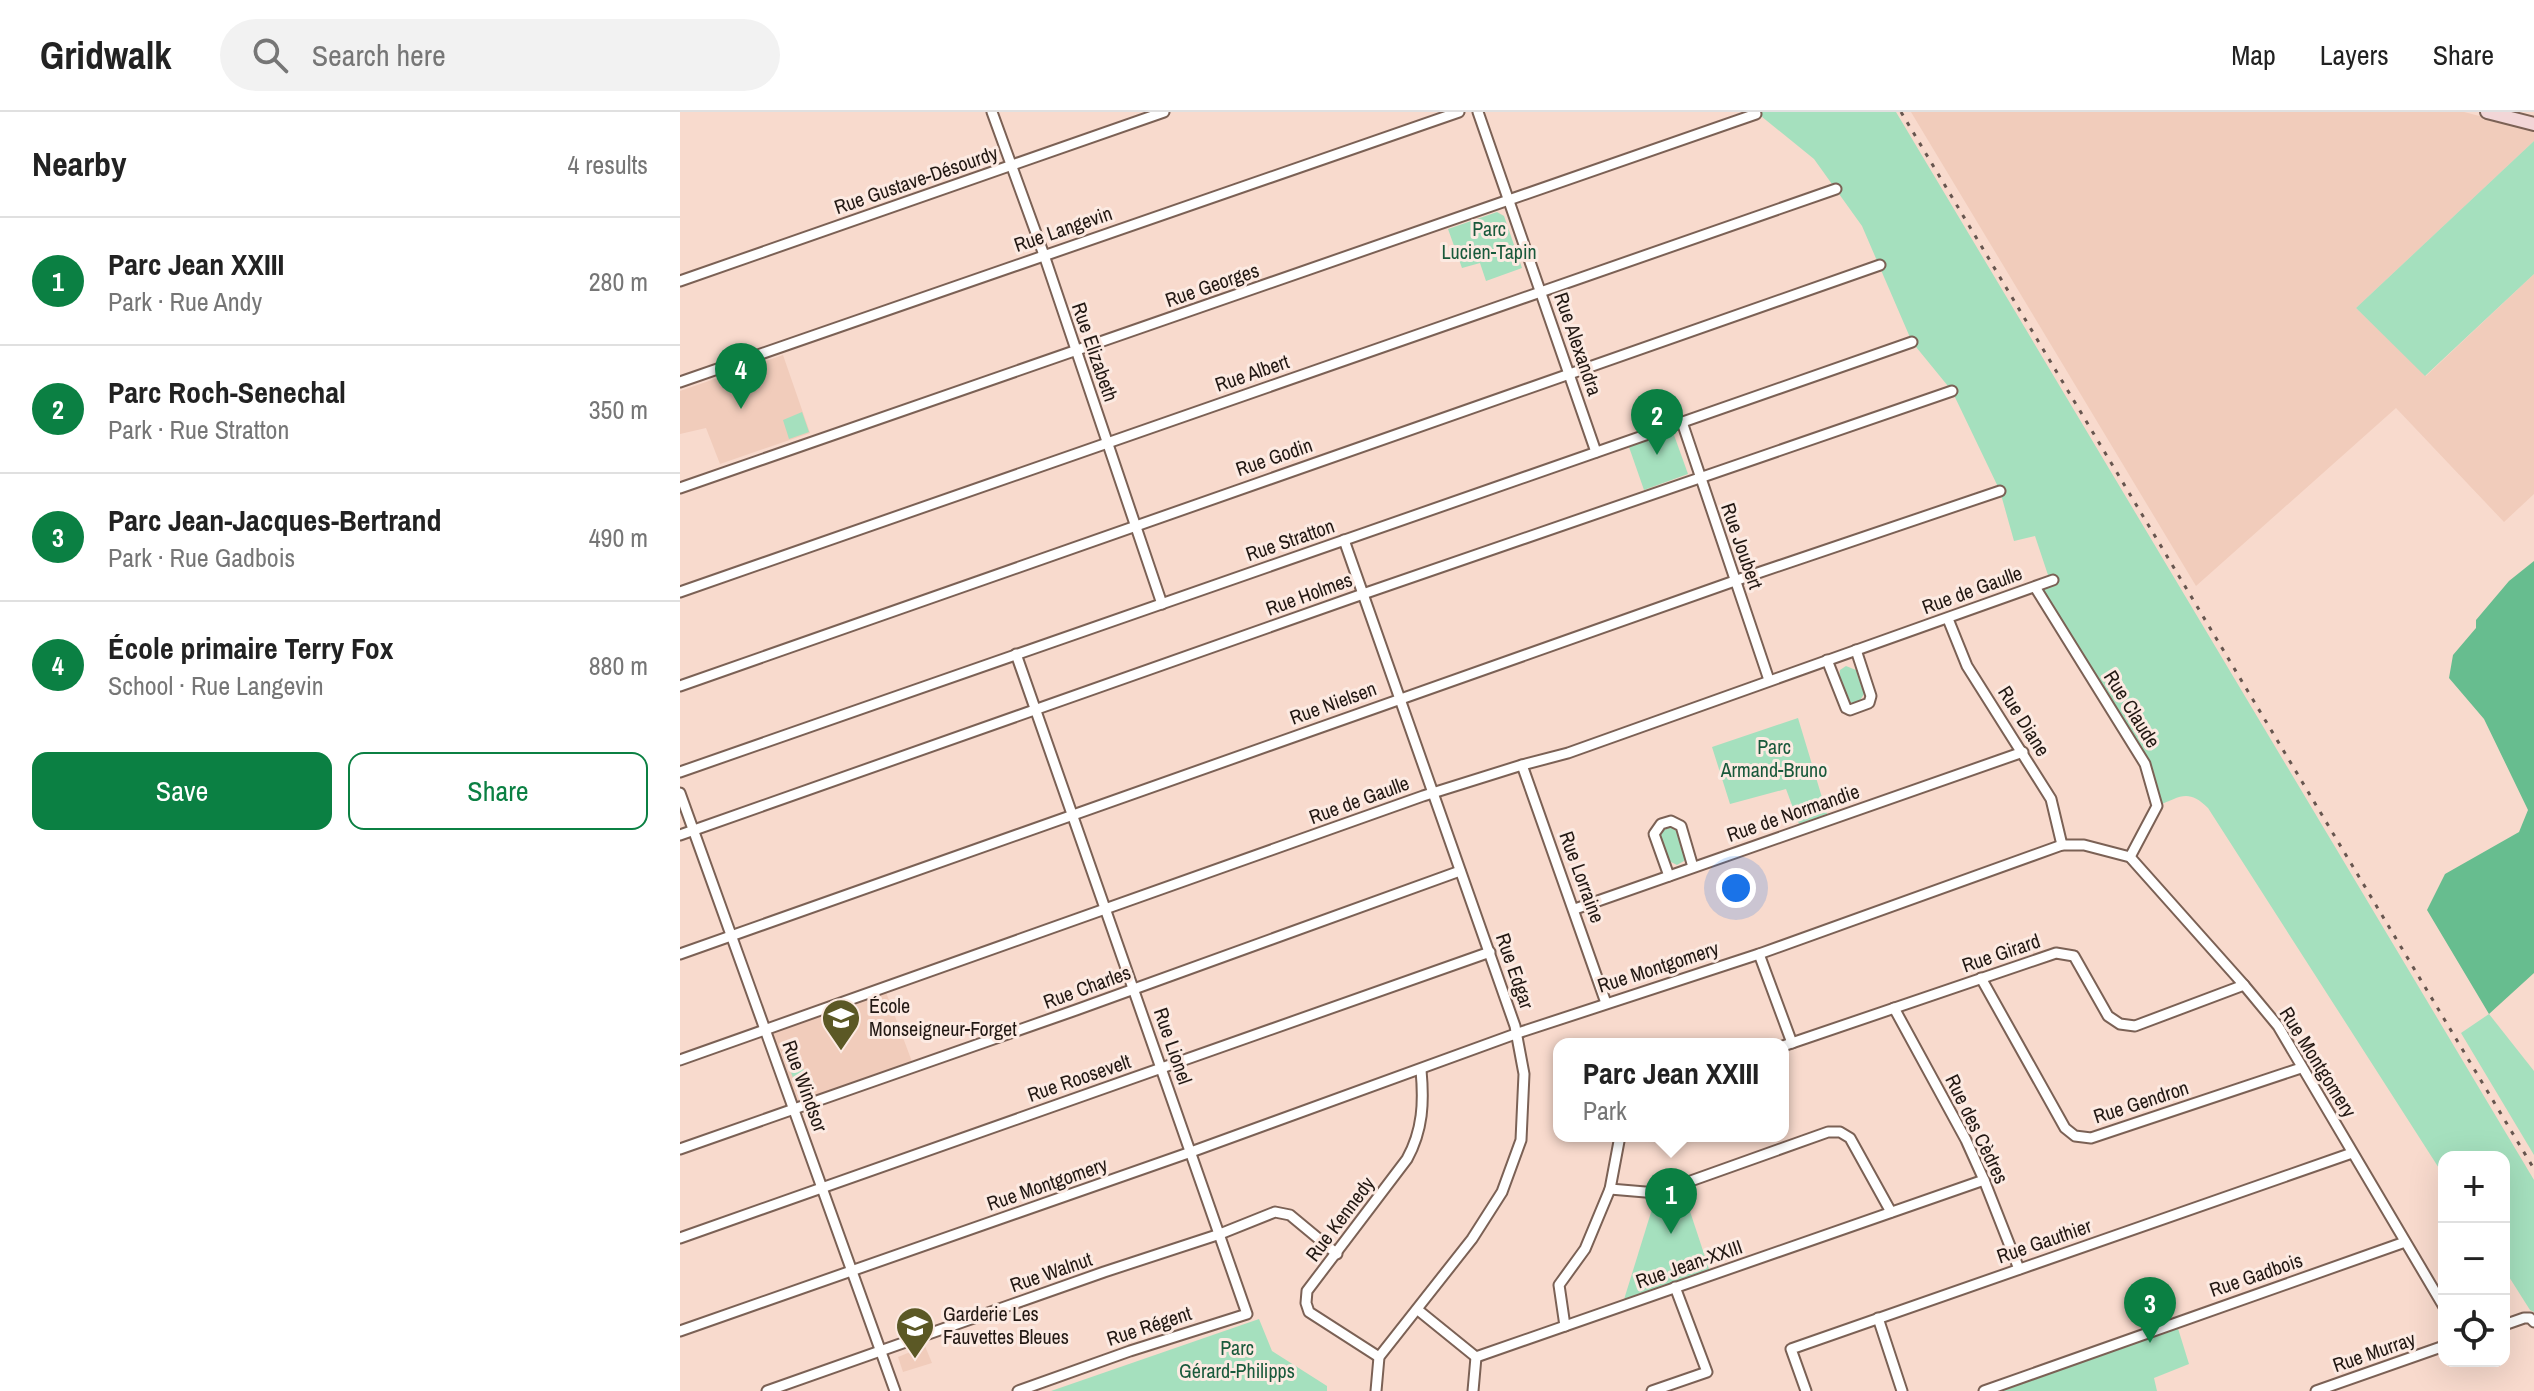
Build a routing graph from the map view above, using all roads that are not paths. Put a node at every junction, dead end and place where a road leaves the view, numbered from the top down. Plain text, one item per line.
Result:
1 (992, 112) edge
2 (1164, 112) edge
3 (1459, 112) edge
4 (1478, 112) edge
5 (2487, 112) edge
6 (1756, 114) edge
7 (2534, 124) edge
8 (1011, 166) junction
9 (1836, 189) dead end
10 (1509, 199) junction
11 (1044, 255) junction
12 (1880, 265) dead end
13 (680, 281) edge
14 (1540, 292) junction
15 (1912, 342) dead end
16 (1077, 351) junction
17 (1569, 373) junction
18 (680, 382) edge
19 (1952, 391) dead end
20 (1682, 422) junction
21 (1107, 443) junction
22 (1596, 452) junction
23 (1700, 478) junction
24 (680, 488) edge
25 (2000, 491) dead end
26 (1135, 525) junction
27 (1344, 540) junction
28 (2053, 580) dead end
29 (1735, 581) junction
30 (2035, 587) junction
31 (680, 592) edge
32 (1363, 594) junction
33 (1162, 604) junction
34 (1948, 619) junction
35 (1856, 650) junction
36 (1016, 654) junction
37 (1827, 660) junction
38 (1769, 680) junction
39 (680, 686) edge
40 (1400, 699) junction
41 (1035, 712) junction
42 (2023, 752) junction
43 (1522, 765) junction
44 (680, 772) edge
45 (680, 793) edge
46 (1432, 793) junction
47 (1072, 816) junction
48 (693, 831) junction
49 (680, 835) edge
50 (2062, 845) junction
51 (2130, 857) junction
52 (1693, 867) junction
53 (1460, 871) junction
54 (1669, 876) junction
55 (1107, 909) junction
56 (1575, 909) junction
57 (732, 935) junction
58 (1490, 952) junction
59 (680, 954) edge
60 (1759, 954) junction
61 (1981, 978) junction
62 (2244, 985) junction
63 (1135, 989) junction
64 (1606, 1003) junction
65 (1894, 1008) junction
66 (765, 1029) junction
67 (1518, 1033) junction
68 (1785, 1038) edge
69 (1789, 1044) edge
70 (680, 1060) edge
71 (1162, 1068) junction
72 (2301, 1068) junction
73 (1421, 1070) junction
74 (793, 1109) junction
75 (1619, 1142) edge
76 (680, 1149) edge
77 (1191, 1152) junction
78 (2352, 1153) junction
79 (1984, 1180) junction
80 (823, 1187) junction
81 (1610, 1189) junction
82 (1891, 1212) junction
83 (1220, 1234) junction
84 (680, 1238) edge
85 (2405, 1242) junction
86 (1337, 1254) junction
87 (2019, 1269) junction
88 (853, 1271) junction
89 (1675, 1287) junction
90 (2438, 1297) edge
91 (1418, 1310) junction
92 (1247, 1314) joint
93 (1878, 1318) junction
94 (2532, 1320) edge
95 (2510, 1323) edge
96 (1565, 1326) junction
97 (680, 1331) edge
98 (2438, 1348) edge
99 (881, 1352) junction
100 (1379, 1357) junction
101 (1476, 1357) junction
102 (767, 1391) edge
103 (895, 1391) edge
104 (1018, 1391) edge
105 (1376, 1391) edge
106 (1473, 1391) edge
107 (1652, 1391) edge
108 (1806, 1391) edge
109 (1902, 1391) edge
110 (1984, 1391) edge
111 (2316, 1391) edge

1 - 8 street, Rue Elizabeth
2 - 8 street, Rue Gustave-Désourdy
3 - 11 street, Rue Langevin
4 - 10 street, Rue Alexandra
5 - 7 street
6 - 10 street, Rue Georges
8 - 11 street, Rue Elizabeth
8 - 13 street, Rue Gustave-Désourdy
9 - 14 street, Rue Albert
10 - 14 street, Rue Alexandra
10 - 16 street, Rue Georges
11 - 16 street, Rue Elizabeth
11 - 18 street, Rue Langevin
12 - 17 street, Rue Godin
14 - 17 street, Rue Alexandra
14 - 21 street, Rue Albert
15 - 20 street, Rue Stratton
16 - 21 street, Rue Elizabeth
16 - 24 street, Rue Georges
17 - 22 street, Rue Alexandra
17 - 26 street, Rue Godin
19 - 23 street, Rue Holmes
20 - 22 street, Rue Stratton
20 - 23 street, Rue Joubert
21 - 26 street, Rue Elizabeth
21 - 31 street, Rue Albert
22 - 27 street, Rue Stratton
23 - 29 street, Rue Joubert
23 - 32 street, Rue Holmes
25 - 29 street, Rue Nielsen
26 - 33 street, Rue Elizabeth
26 - 39 street, Rue Godin
27 - 32 street, Rue Edgar
27 - 33 street, Rue Stratton
28 - 30 street, Rue de Gaulle
29 - 38 street, Rue Joubert
29 - 40 street, Rue Nielsen
30 - 34 street, Rue de Gaulle
30 - 51 street, Rue Claude
32 - 40 street, Rue Edgar
32 - 41 street, Rue Holmes
33 - 36 street, Rue Stratton
34 - 35 street, Rue de Gaulle
34 - 42 street, Rue Diane
35 - 37 street, Rue de Gaulle
35 - 37 street
36 - 41 street, Rue Lionel
36 - 44 street, Rue Stratton
37 - 38 street, Rue de Gaulle
38 - 43 street, Rue de Gaulle
40 - 46 street, Rue Edgar
40 - 47 street, Rue Nielsen
41 - 47 street, Rue Lionel
41 - 48 street, Rue Holmes
42 - 50 street, Rue Diane
42 - 52 street, Rue de Normandie
43 - 46 street, Rue de Gaulle
43 - 56 street, Rue Lorraine
45 - 48 street, Rue Windsor
46 - 53 street, Rue Edgar
46 - 55 street, Rue de Gaulle
47 - 55 street, Rue Lionel
47 - 57 street, Rue Nielsen
48 - 49 street, Rue Holmes
48 - 57 street, Rue Windsor
50 - 51 street, Rue Montgomery
50 - 60 street, Rue Montgomery
51 - 62 street, Rue Montgomery
52 - 54 street, Rue de Normandie
52 - 54 street
53 - 58 street, Rue Edgar
53 - 63 street, Rue Charles
54 - 56 street, Rue de Normandie
55 - 63 street, Rue Lionel
55 - 66 street, Rue de Gaulle
56 - 64 street, Rue Lorraine
57 - 59 street, Rue Nielsen
57 - 66 street, Rue Windsor
58 - 67 street, Rue Edgar
58 - 71 street, Rue Roosevelt
60 - 64 street, Rue Montgomery
60 - 68 street
61 - 62 street, Rue Girard
61 - 65 street, Rue Girard
61 - 72 street, Rue Gendron
62 - 72 street, Rue Montgomery
63 - 71 street, Rue Lionel
63 - 74 street, Rue Charles
64 - 67 street, Rue Montgomery
65 - 69 street, Rue Girard
65 - 79 street, Rue des Cèdres
66 - 70 street, Rue de Gaulle
66 - 74 street, Rue Windsor
67 - 73 street, Rue Montgomery
67 - 91 street, Rue Edgar
71 - 77 street, Rue Lionel
71 - 80 street, Rue Roosevelt
72 - 78 street, Rue Montgomery
73 - 77 street, Rue Montgomery
73 - 86 street, Rue Kennedy
74 - 76 street, Rue Charles
74 - 80 street, Rue Windsor
75 - 81 street
77 - 83 street, Rue Lionel
77 - 88 street, Rue Montgomery
78 - 85 street, Rue Montgomery
78 - 87 street, Rue Gauthier
79 - 82 street, Rue Jean-XXIII
79 - 87 street, Rue des Cèdres
80 - 84 street, Rue Roosevelt
80 - 88 street, Rue Windsor
81 - 82 street
81 - 96 street
82 - 89 street, Rue Jean-XXIII
83 - 86 street, Rue Walnut
83 - 92 street, Rue Lionel
83 - 99 street, Rue Walnut
85 - 90 street, Rue Montgomery
85 - 110 street, Rue Gadbois
86 - 100 street, Rue Kennedy
87 - 93 street, Rue Gauthier
88 - 97 street, Rue Montgomery
88 - 99 street, Rue Windsor
89 - 96 street, Rue Jean-XXIII
89 - 107 street
91 - 100 street, Rue Edgar
91 - 101 street
92 - 104 street, Rue Régent
93 - 108 street, Rue Gauthier
93 - 109 street
94 - 95 street
96 - 101 street, Rue Jean-XXIII
98 - 111 street, Rue Murray
99 - 102 street, Rue Walnut
99 - 103 street, Rue Windsor
100 - 105 street
101 - 106 street

